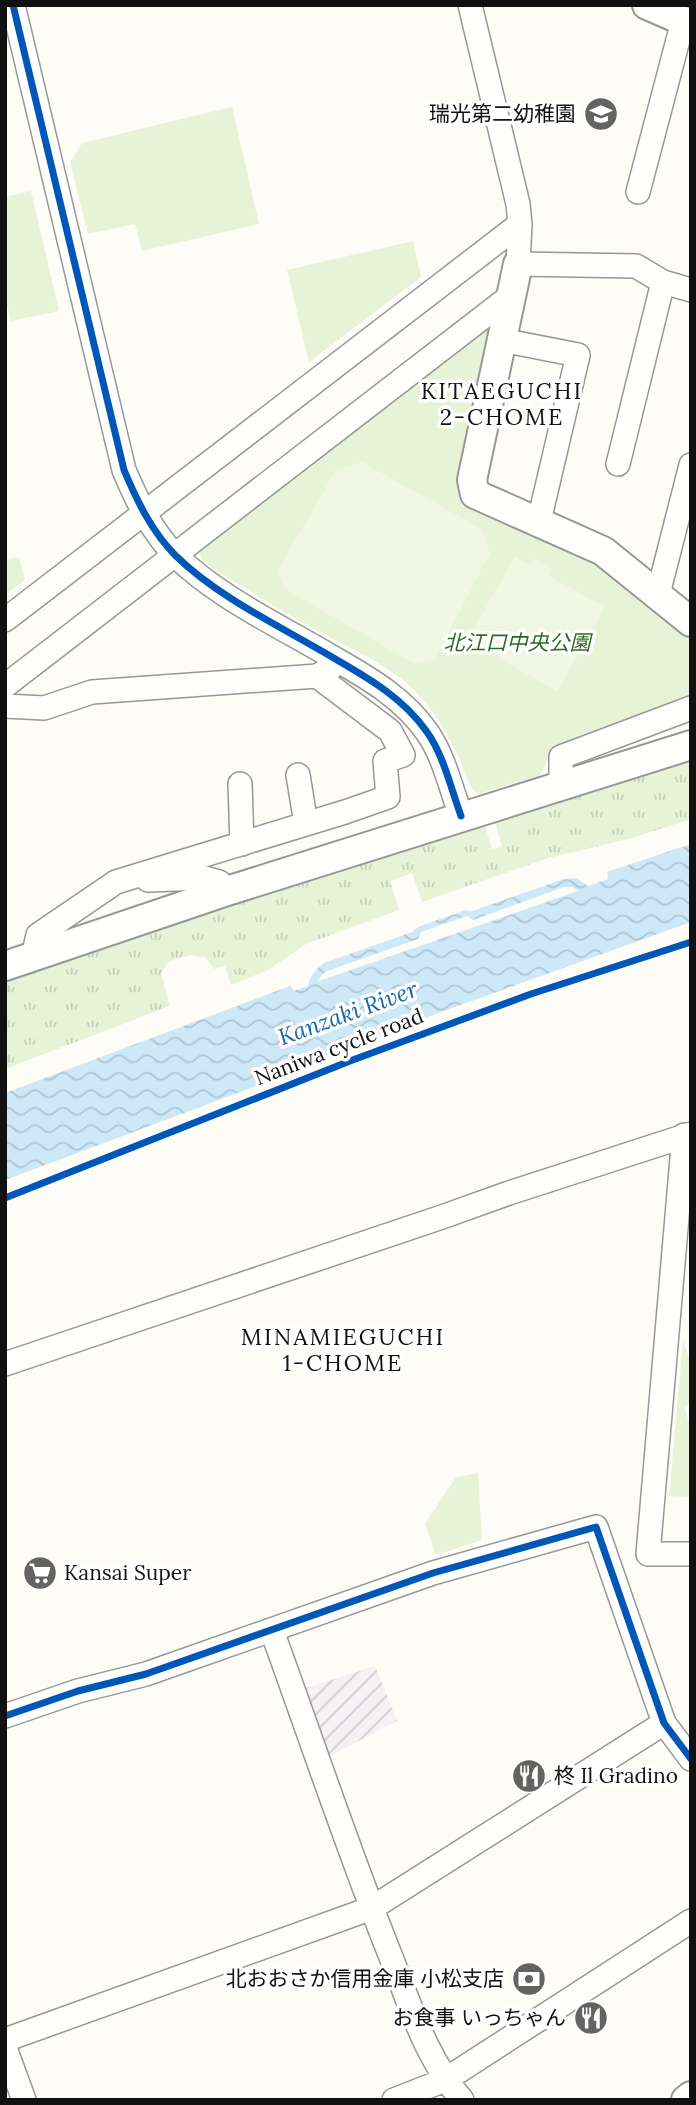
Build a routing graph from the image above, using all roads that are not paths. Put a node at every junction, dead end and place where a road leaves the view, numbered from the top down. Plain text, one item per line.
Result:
1 (13, 5) edge
2 (470, 5) edge
3 (647, 5) edge
4 (687, 23) edge
5 (638, 192) dead end
6 (520, 224) junction
7 (518, 264) junction
8 (663, 282) junction
9 (691, 290) edge
10 (509, 298) junction
11 (501, 340) junction
12 (618, 464) dead end
13 (691, 465) edge
14 (143, 513) junction
15 (539, 522) junction
16 (174, 555) junction
17 (658, 594) junction
18 (5, 620) edge
19 (691, 622) edge
20 (342, 663) junction
21 (317, 676) junction
22 (5, 686) edge
23 (5, 706) edge
24 (691, 708) edge
25 (691, 746) edge
26 (298, 775) dead end
27 (240, 783) dead end
28 (561, 786) junction
29 (461, 816) junction
30 (306, 824) junction
31 (242, 844) junction
32 (116, 882) junction
33 (227, 891) junction
34 (33, 957) junction
35 (5, 966) edge
36 (687, 1134) edge
37 (5, 1364) edge
38 (691, 1554) edge
39 (272, 1631) junction
40 (5, 1716) edge
41 (664, 1723) junction
42 (691, 1759) edge
43 (372, 1908) junction
44 (691, 1921) edge
45 (5, 2040) edge
46 (5, 2048) edge
47 (445, 2080) junction
48 (691, 2096) edge
49 (24, 2100) edge
50 (394, 2100) edge
51 (462, 2100) edge
52 (685, 2100) edge

1 - 14 street
2 - 6 street
3 - 4 street
4 - 5 street
6 - 7 street
6 - 14 street
7 - 8 street
7 - 10 street
8 - 9 street
8 - 12 street
10 - 11 street
10 - 16 street
11 - 15 street
11 - 15 street
13 - 17 street
14 - 16 street
14 - 18 street
15 - 17 street
16 - 20 street
16 - 22 street
17 - 19 street
20 - 21 street
20 - 29 street
21 - 23 street
21 - 30 street
24 - 28 street
25 - 28 street
26 - 30 street
27 - 31 street
28 - 29 street
29 - 33 street
30 - 31 street
31 - 32 street
32 - 33 street
32 - 34 street
33 - 34 street
34 - 35 street
36 - 37 street
36 - 38 street
39 - 40 street
39 - 41 street
39 - 43 street
41 - 42 street
41 - 43 street
43 - 45 street
43 - 47 street
44 - 47 street
46 - 49 street
47 - 50 street
47 - 51 street
48 - 52 street

